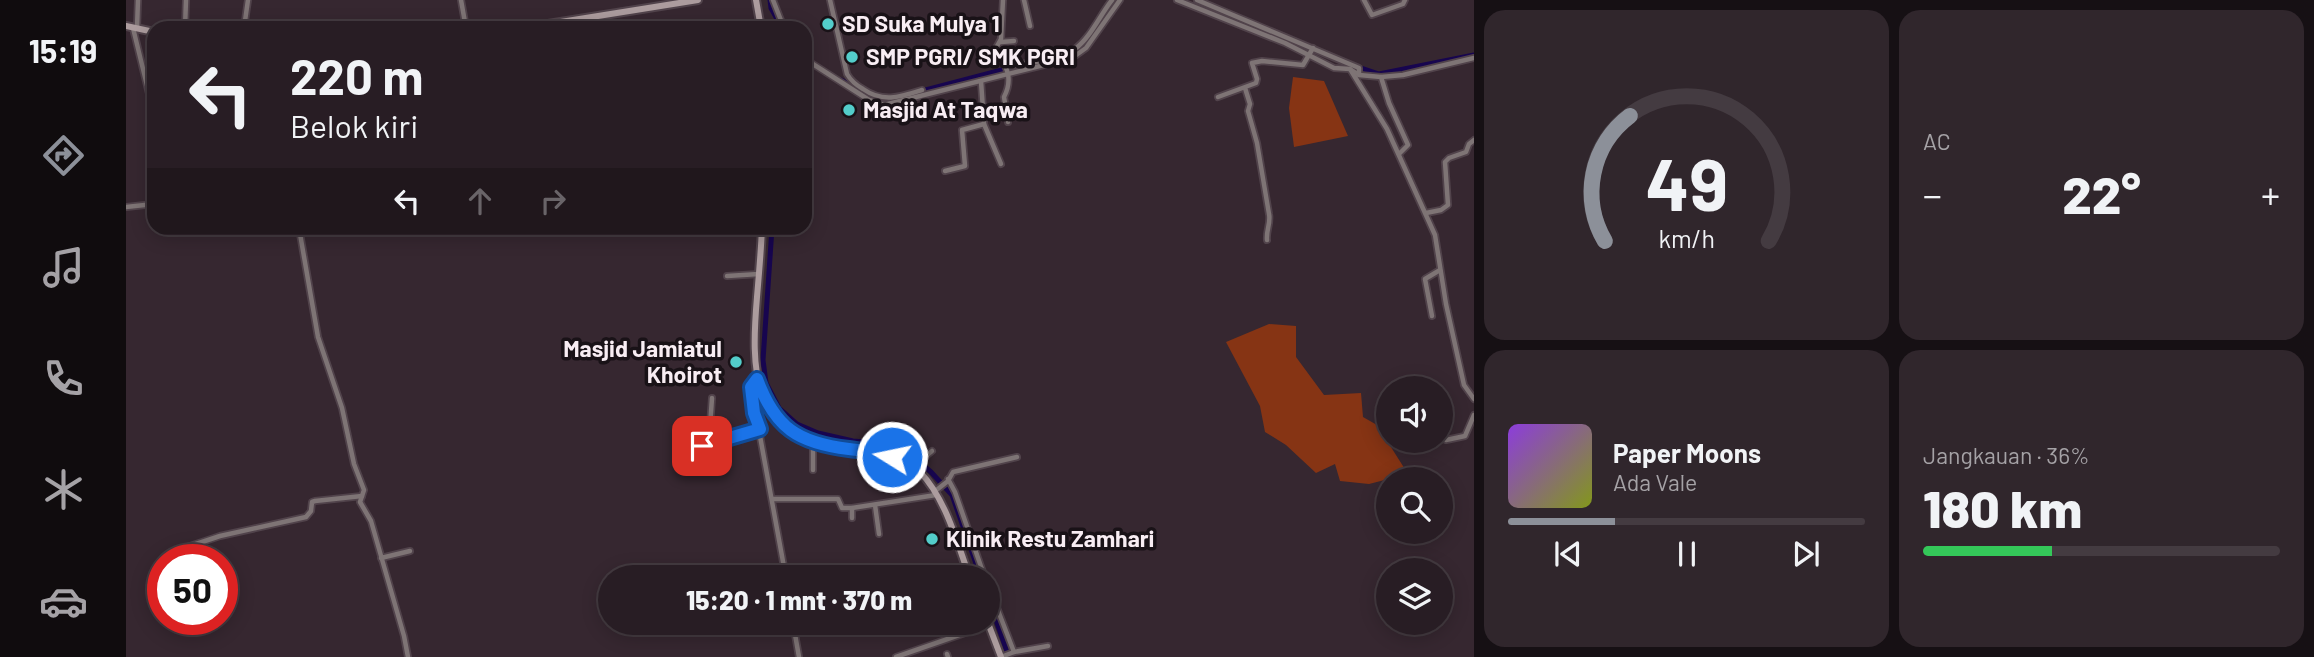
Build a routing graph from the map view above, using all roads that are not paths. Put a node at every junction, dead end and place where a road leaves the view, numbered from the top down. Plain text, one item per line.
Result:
1 (138, 0) edge
2 (186, 0) edge
3 (248, 0) edge
4 (461, 0) edge
5 (698, 0) edge
6 (756, 0) edge
7 (773, 0) edge
8 (830, 0) edge
9 (1003, 0) edge
10 (1024, 0) edge
11 (1112, 0) edge
12 (1119, 0) edge
13 (1177, 0) edge
14 (1198, 0) edge
15 (1364, 0) edge
16 (1384, 0) edge
17 (1405, 0) edge
18 (1387, 9) junction
19 (185, 21) edge
20 (245, 21) edge
21 (465, 21) edge
22 (567, 21) edge
23 (760, 21) edge
24 (781, 21) edge
25 (1242, 22) junction
26 (1030, 26) dead end
27 (132, 28) edge
28 (1014, 41) dead end
29 (1000, 42) junction
30 (1313, 48) junction
31 (1310, 55) junction
32 (1474, 58) edge
33 (812, 63) edge
34 (1350, 69) junction
35 (1007, 70) junction
36 (1359, 72) junction
37 (1381, 77) junction
38 (147, 79) edge
39 (144, 80) junction
40 (981, 81) junction
41 (146, 88) joint
42 (1245, 88) junction
43 (922, 90) dead end
44 (147, 91) edge
45 (1218, 97) dead end
46 (1008, 122) dead end
47 (984, 124) junction
48 (1474, 140) edge
49 (1399, 154) junction
50 (1001, 164) dead end
51 (945, 172) dead end
52 (147, 205) edge
53 (126, 207) edge
54 (1426, 213) junction
55 (300, 235) edge
56 (762, 235) edge
57 (1267, 240) dead end
58 (1440, 270) junction
59 (759, 274) junction
60 (727, 276) dead end
61 (1432, 316) dead end
62 (757, 379) junction
63 (712, 398) dead end
64 (1474, 399) edge
65 (1474, 415) edge
66 (760, 429) junction
67 (1453, 439) edge
68 (712, 443) junction
69 (813, 443) junction
70 (702, 446) dead end
71 (932, 451) dead end
72 (1017, 457) dead end
73 (918, 467) junction
74 (813, 470) dead end
75 (948, 480) junction
76 (937, 492) junction
77 (363, 495) junction
78 (773, 499) junction
79 (876, 505) junction
80 (852, 508) junction
81 (852, 518) dead end
82 (879, 534) dead end
83 (196, 544) edge
84 (410, 551) dead end
85 (381, 558) junction
86 (784, 565) edge
87 (965, 565) edge
88 (980, 565) edge
89 (1000, 618) edge
90 (795, 635) edge
91 (957, 635) edge
92 (993, 635) edge
93 (1048, 646) dead end
94 (1012, 652) junction
95 (408, 657) edge
96 (799, 657) edge
97 (896, 657) edge
98 (1002, 657) edge

1 - 27 street
2 - 19 street
3 - 20 street
4 - 21 street
5 - 22 main road
6 - 23 main road
7 - 24 street
8 - 43 street
9 - 29 street
10 - 26 street
11 - 35 street
12 - 35 street
13 - 25 street
14 - 25 street
15 - 18 street
16 - 18 street
17 - 18 street
25 - 30 street
25 - 31 street
27 - 39 street
28 - 29 street
29 - 35 street
30 - 31 street
30 - 36 street
31 - 34 street
31 - 42 street
32 - 37 street
33 - 40 street
34 - 36 street
34 - 49 street
35 - 40 street
35 - 46 street
36 - 37 street
37 - 49 street
38 - 39 street
39 - 41 street
40 - 47 street
41 - 44 street
42 - 45 street
42 - 57 street
47 - 50 street
47 - 51 street
48 - 54 street
49 - 54 street
52 - 53 street
54 - 58 street
55 - 77 street
56 - 59 main road
58 - 61 street
58 - 64 street
59 - 60 street
59 - 62 main road
62 - 66 street
62 - 69 main road
63 - 68 street
65 - 67 street
66 - 68 street
66 - 78 street
68 - 70 street
69 - 73 main road
69 - 74 street
71 - 73 street
72 - 75 street
73 - 76 main road
75 - 76 street
75 - 88 street
76 - 79 street
76 - 87 main road
77 - 83 street
77 - 85 street
78 - 80 street
78 - 86 street
79 - 80 street
79 - 82 street
80 - 81 street
84 - 85 street
85 - 95 street
89 - 94 street
90 - 96 street
91 - 97 street
92 - 98 main road
93 - 94 street
94 - 98 street

